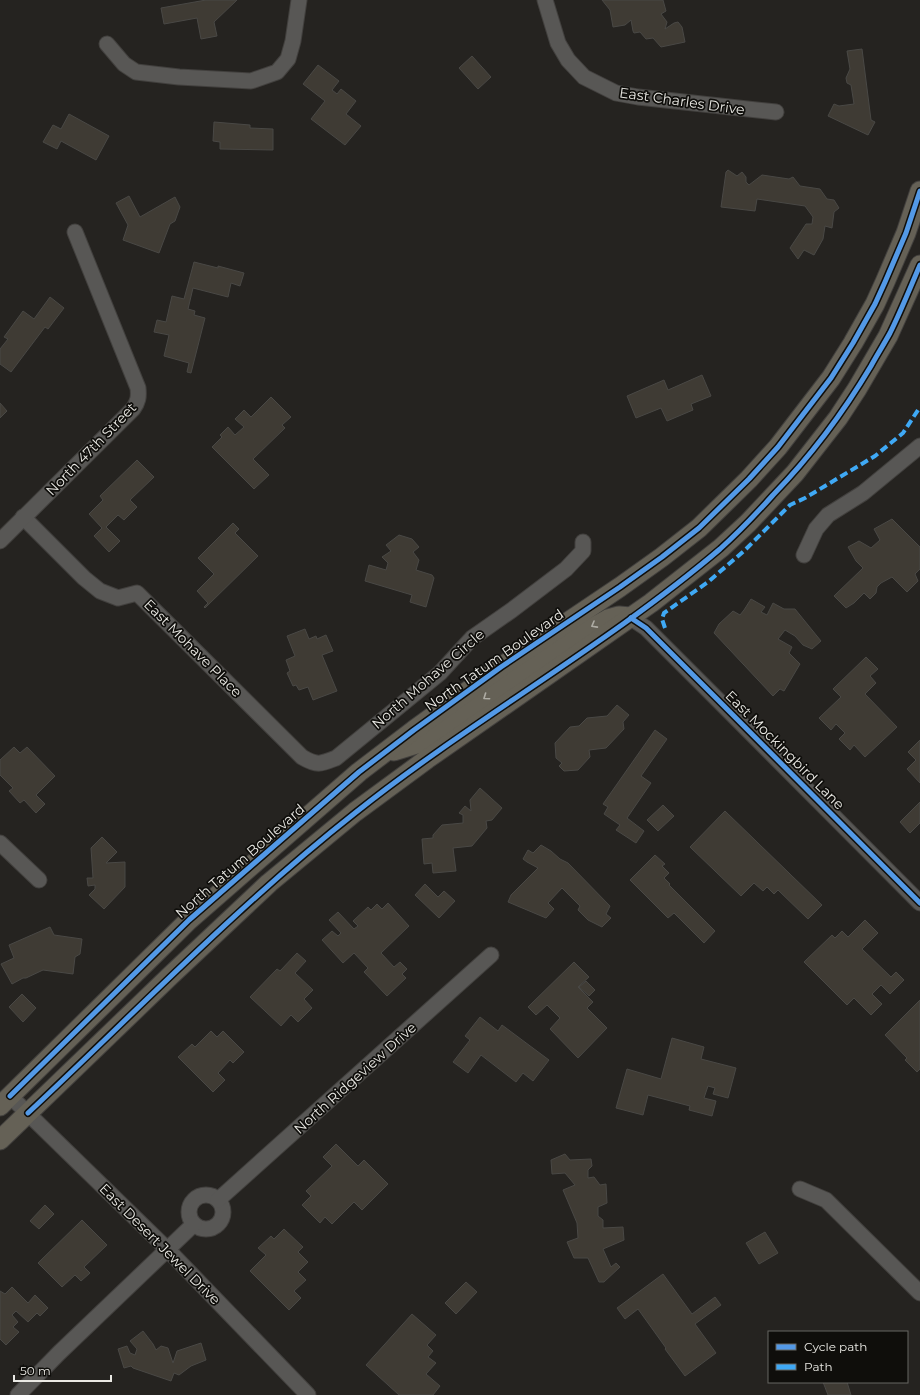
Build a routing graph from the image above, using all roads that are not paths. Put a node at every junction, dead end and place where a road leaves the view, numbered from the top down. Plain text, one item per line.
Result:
1 (298, 0) edge
2 (545, 0) edge
3 (107, 44) dead end
4 (776, 112) dead end
5 (920, 191) edge
6 (74, 232) dead end
7 (920, 264) edge
8 (920, 446) edge
9 (23, 517) junction
10 (0, 540) edge
11 (583, 542) dead end
12 (804, 555) dead end
13 (631, 618) junction
14 (380, 756) junction
15 (322, 764) joint
16 (0, 843) edge
17 (39, 880) dead end
18 (920, 903) edge
19 (491, 955) dead end
20 (5, 1101) edge
21 (28, 1113) junction
22 (0, 1140) edge
23 (800, 1189) dead end
24 (218, 1200) junction
25 (194, 1224) junction
26 (167, 1249) junction
27 (920, 1293) edge
28 (18, 1395) edge
29 (308, 1395) edge

1 - 3 street
2 - 4 street, East Charles Drive
5 - 14 main road, North Tatum Boulevard
6 - 9 street, North 47th Street
7 - 13 main road
8 - 12 street
9 - 10 street, North 47th Street
9 - 15 street, East Mohave Place
11 - 15 street, North Mohave Circle
13 -> 14 main road
13 - 18 street, East Mockingbird Lane
13 - 21 main road
14 - 20 main road, North Tatum Boulevard
16 - 17 street
19 - 24 street, North Ridgeview Drive
20 - 21 street, East Desert Jewel Drive
21 - 22 main road
21 - 26 street, East Desert Jewel Drive
23 - 27 street
24 - 25 street
24 - 25 street
25 - 26 street
26 - 28 street
26 - 29 street, East Desert Jewel Drive

